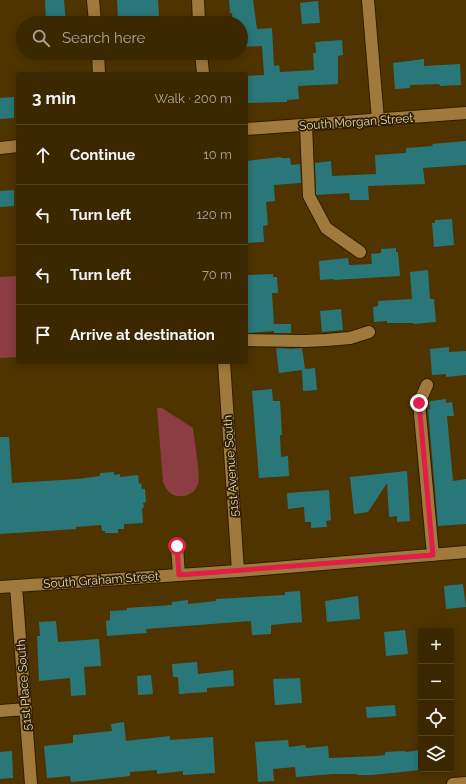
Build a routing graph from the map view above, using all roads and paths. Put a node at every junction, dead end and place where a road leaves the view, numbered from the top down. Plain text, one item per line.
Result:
1 (93, 0) edge
2 (198, 0) edge
3 (368, 0) edge
4 (94, 16) edge
5 (199, 16) edge
6 (98, 60) edge
7 (202, 60) edge
8 (99, 72) edge
9 (203, 72) edge
10 (466, 113) edge
11 (378, 120) junction
12 (306, 126) junction
13 (248, 129) edge
14 (16, 146) edge
15 (0, 148) edge
16 (360, 252) dead end
17 (369, 332) dead end
18 (248, 340) edge
19 (224, 364) edge
20 (427, 384) dead end
21 (177, 546) dead end
22 (466, 552) edge
23 (433, 555) junction
24 (238, 571) junction
25 (179, 575) junction
26 (16, 586) junction
27 (0, 587) edge
28 (26, 709) junction
29 (0, 711) edge
30 (466, 783) edge
31 (31, 784) edge
32 (453, 784) edge

1 - 4 street
2 - 5 street
3 - 11 street
6 - 8 street
7 - 9 street
10 - 11 street, South Morgan Street
11 - 12 street, South Morgan Street
12 - 13 street, South Morgan Street
12 - 16 street
14 - 15 street
17 - 18 street
19 - 24 street, 51st Avenue South
20 - 23 street
21 - 25 street
22 - 23 street, South Graham Street
23 - 24 street, South Graham Street
24 - 25 street, South Graham Street
25 - 26 street, South Graham Street
26 - 27 street, South Graham Street
26 - 28 street, 51st Place South
28 - 29 street
28 - 31 street, 51st Place South
30 - 32 street

